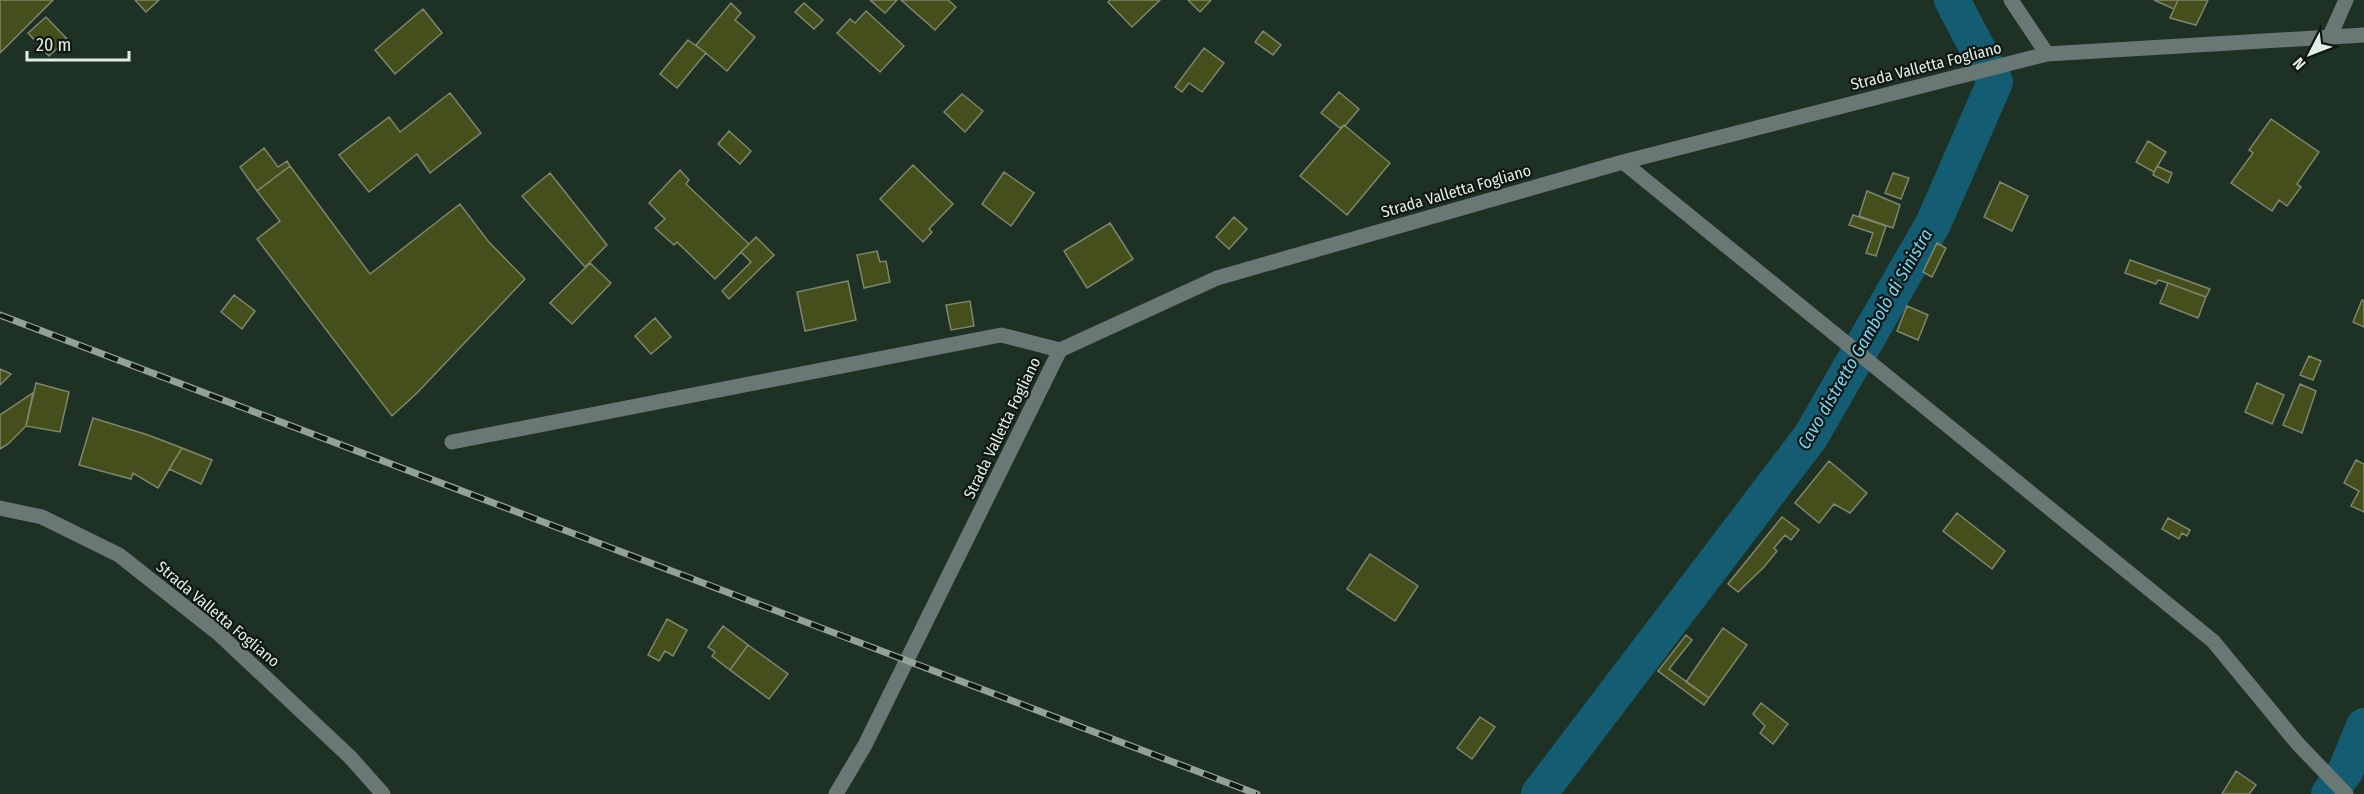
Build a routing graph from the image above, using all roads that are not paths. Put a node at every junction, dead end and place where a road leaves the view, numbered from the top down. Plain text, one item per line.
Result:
1 (2011, 0) edge
2 (2346, 0) edge
3 (2364, 35) edge
4 (2329, 38) junction
5 (2047, 54) junction
6 (1623, 162) junction
7 (1060, 350) junction
8 (452, 442) dead end
9 (0, 508) edge
10 (383, 794) edge
11 (836, 794) edge
12 (2346, 794) edge

1 - 5 street
2 - 4 street
3 - 4 street, Strada Valletta Fogliano
4 - 5 street, Strada Valletta Fogliano
5 - 6 street, Strada Valletta Fogliano
6 - 7 street, Strada Valletta Fogliano
6 - 12 street
7 - 8 street
7 - 11 street, Strada Valletta Fogliano
9 - 10 street, Strada Valletta Fogliano

